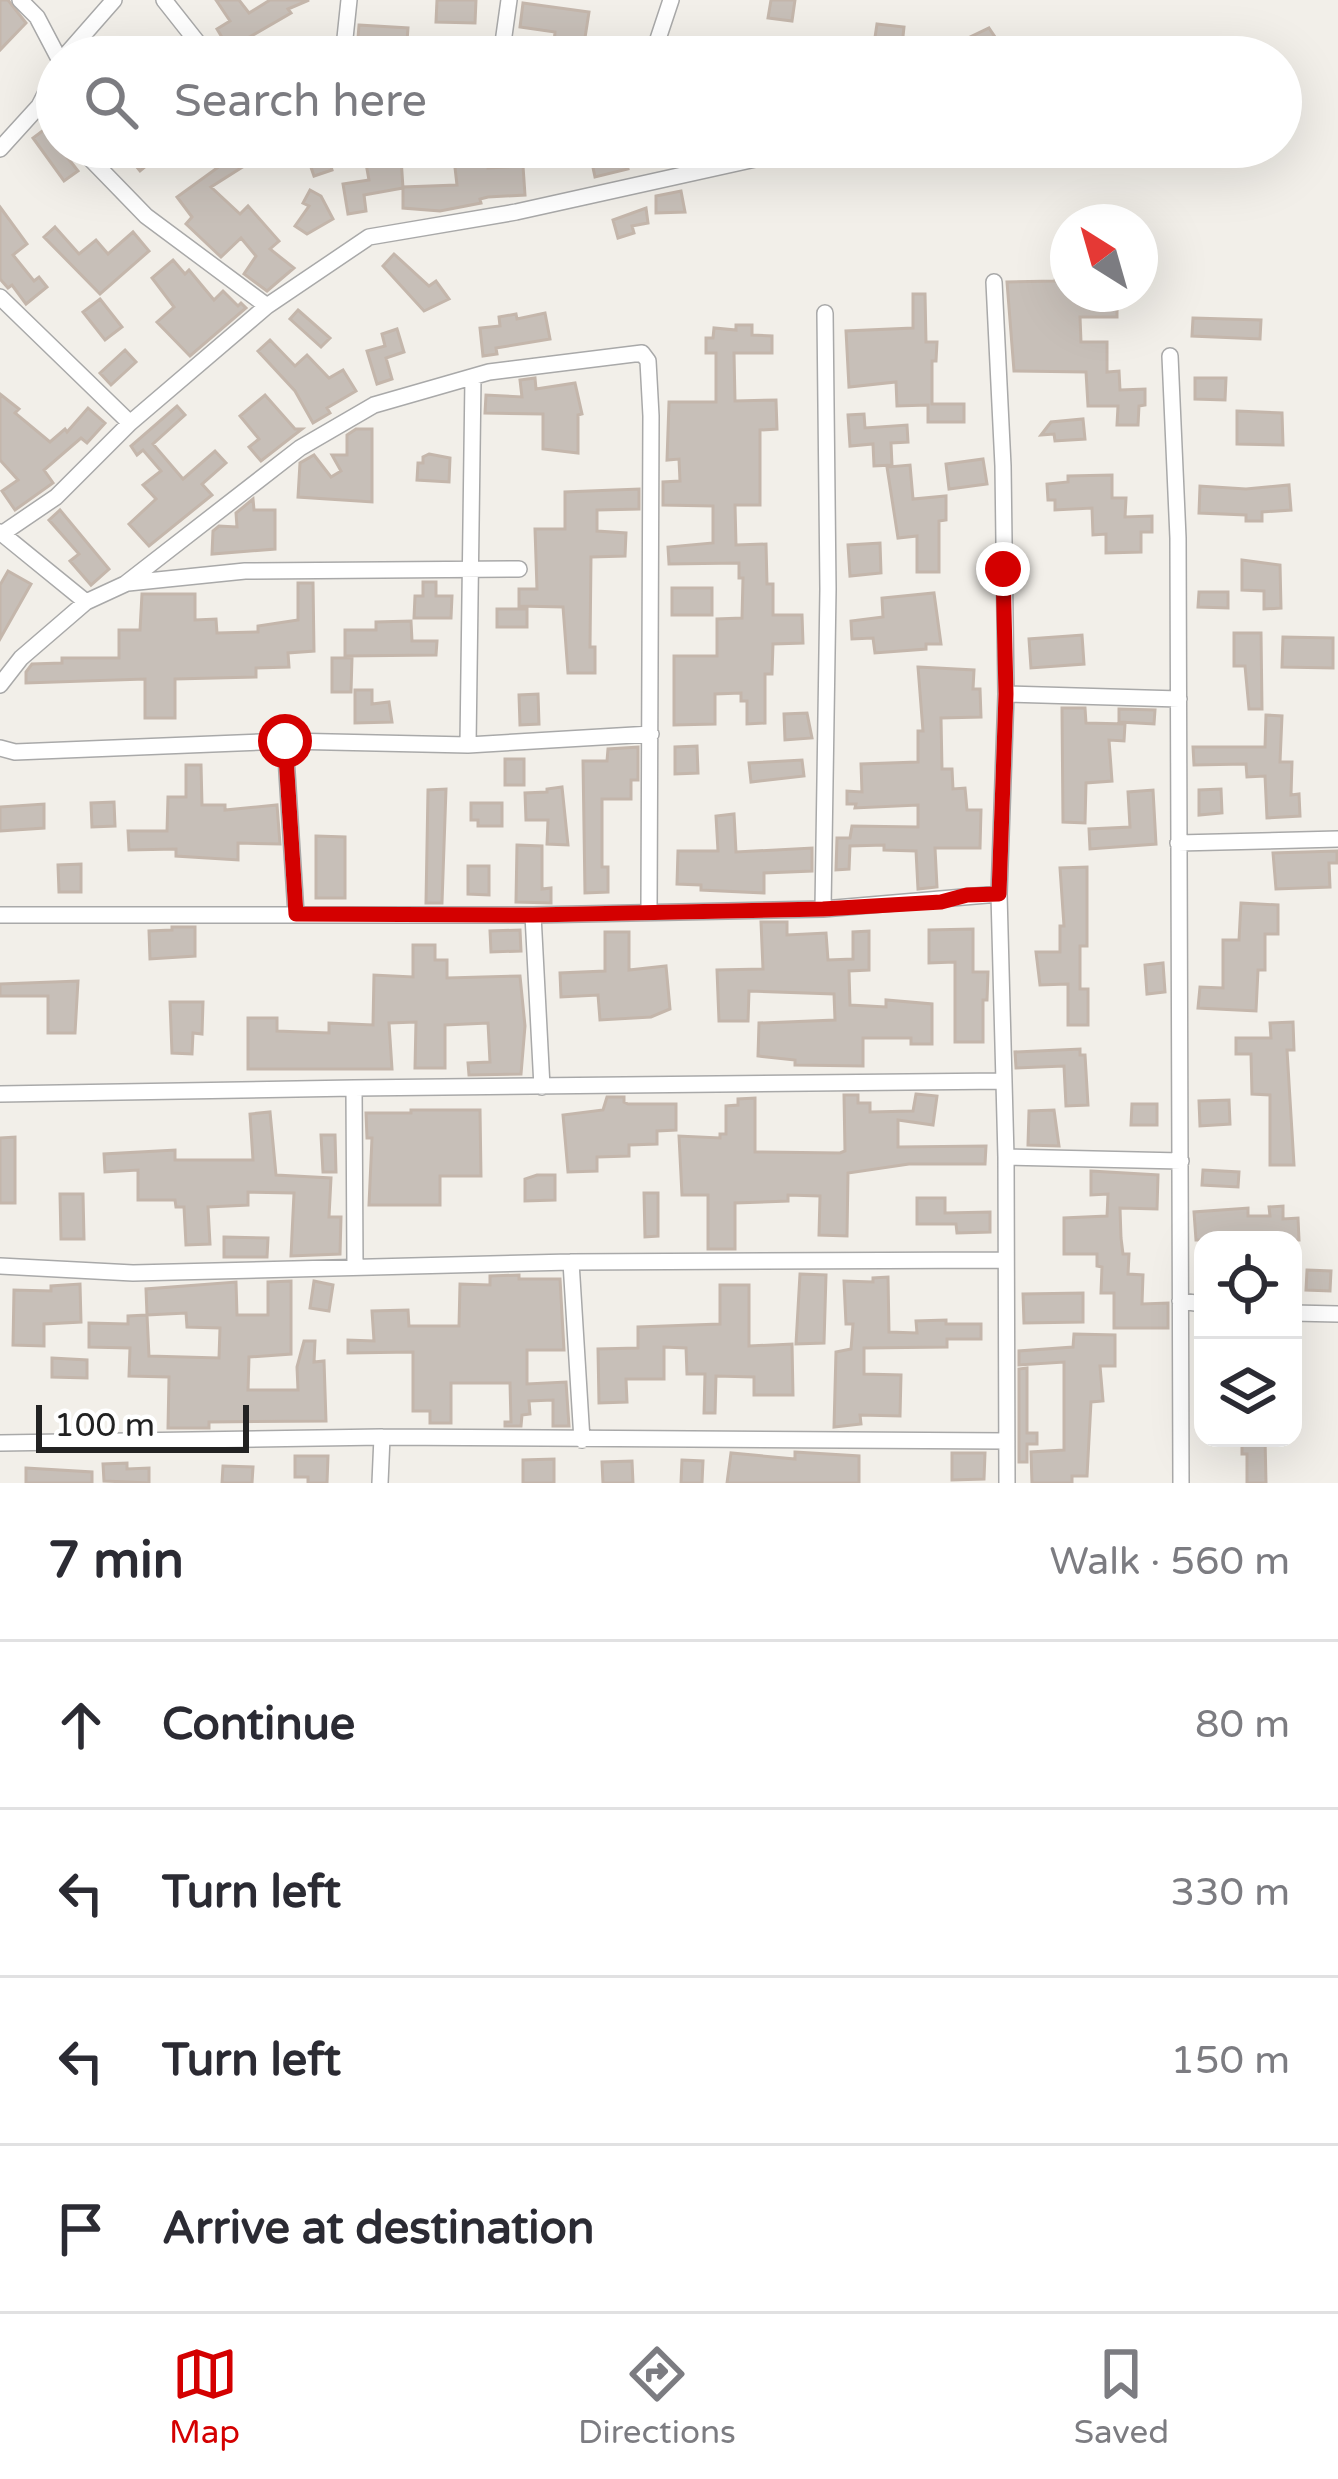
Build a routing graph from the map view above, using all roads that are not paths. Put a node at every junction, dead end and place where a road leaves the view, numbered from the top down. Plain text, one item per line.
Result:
1 (20, 0) edge
2 (114, 0) edge
3 (164, 0) edge
4 (349, 0) edge
5 (509, 0) edge
6 (670, 0) edge
7 (48, 36) edge
8 (81, 36) edge
9 (192, 36) edge
10 (345, 36) edge
11 (504, 36) edge
12 (659, 36) edge
13 (36, 109) edge
14 (0, 149) edge
15 (100, 168) edge
16 (714, 168) edge
17 (994, 282) dead end
18 (0, 297) edge
19 (266, 305) junction
20 (824, 313) dead end
21 (1169, 356) dead end
22 (473, 378) junction
23 (130, 423) junction
24 (2, 532) edge
25 (519, 569) dead end
26 (471, 572) junction
27 (125, 584) junction
28 (86, 602) junction
29 (0, 686) edge
30 (1006, 694) junction
31 (1179, 699) junction
32 (651, 734) junction
33 (285, 741) junction
34 (468, 745) junction
35 (0, 748) edge
36 (1338, 838) edge
37 (1178, 843) junction
38 (999, 894) junction
39 (823, 909) junction
40 (650, 910) junction
41 (296, 914) junction
42 (0, 915) edge
43 (533, 915) junction
44 (1004, 1081) junction
45 (542, 1087) junction
46 (354, 1088) junction
47 (0, 1094) edge
48 (1006, 1157) junction
49 (1181, 1161) junction
50 (1005, 1261) junction
51 (571, 1262) junction
52 (0, 1266) edge
53 (355, 1267) junction
54 (1180, 1300) junction
55 (1194, 1302) edge
56 (1302, 1313) edge
57 (1338, 1314) edge
58 (382, 1437) junction
59 (582, 1440) junction
60 (1007, 1441) junction
61 (0, 1443) edge
62 (380, 1483) edge
63 (1007, 1483) edge
64 (1181, 1483) edge

1 - 7 street
2 - 8 street
3 - 9 street
4 - 10 street
5 - 11 street
6 - 12 street
13 - 14 street
15 - 19 street
16 - 19 street
17 - 30 street
18 - 23 street
19 - 23 street
20 - 39 street
21 - 31 street
22 - 26 street
22 - 27 street
22 - 32 street
23 - 24 street
24 - 28 street
25 - 26 street
26 - 27 street
26 - 34 street
27 - 28 street
28 - 29 street
30 - 31 street
30 - 38 street
31 - 37 street
32 - 34 street
32 - 40 street
33 - 34 street
33 - 35 street
33 - 41 street
36 - 37 street
37 - 49 street
38 - 39 street
38 - 44 street
39 - 40 street
40 - 43 street
41 - 42 street
41 - 43 street
43 - 45 street
44 - 45 street
44 - 48 street
45 - 46 street
46 - 47 street
46 - 53 street
48 - 49 street
48 - 50 street
49 - 54 street
50 - 51 street
50 - 60 street
51 - 53 street
51 - 59 street
52 - 53 street
54 - 55 street
54 - 64 street
56 - 57 street
58 - 59 street
58 - 61 street
58 - 62 street
59 - 60 street
60 - 63 street

